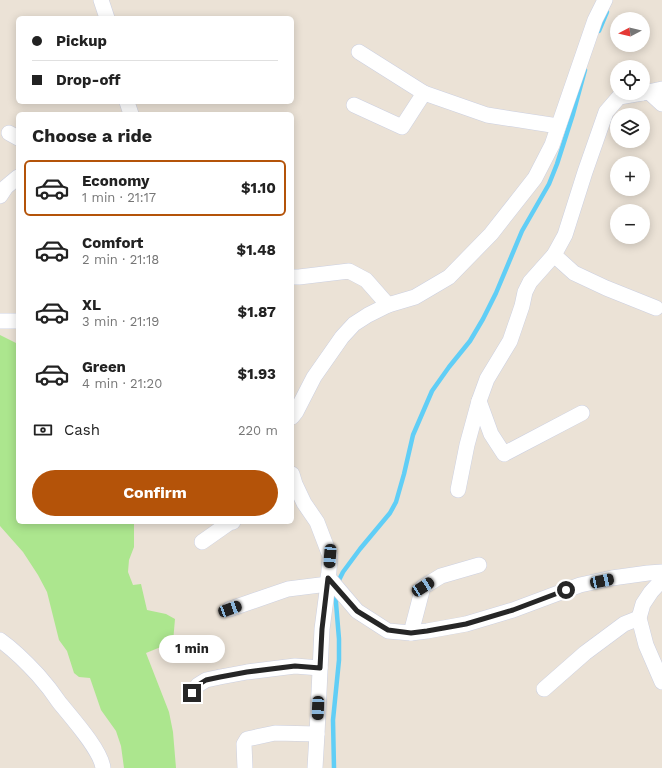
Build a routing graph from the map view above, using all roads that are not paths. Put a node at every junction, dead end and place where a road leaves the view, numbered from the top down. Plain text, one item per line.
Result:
1 (102, 0) edge
2 (605, 0) edge
3 (106, 16) edge
4 (359, 52) dead end
5 (424, 93) junction
6 (650, 93) edge
7 (616, 100) edge
8 (662, 104) edge
9 (354, 105) dead end
10 (558, 126) junction
11 (16, 179) edge
12 (0, 196) edge
13 (554, 255) junction
14 (294, 277) edge
15 (388, 305) junction
16 (656, 308) dead end
17 (0, 321) edge
18 (16, 321) edge
19 (479, 401) junction
20 (582, 413) dead end
21 (294, 414) edge
22 (294, 481) edge
23 (458, 490) dead end
24 (298, 505) edge
25 (228, 524) edge
26 (202, 542) dead end
27 (479, 565) dead end
28 (662, 572) edge
29 (662, 580) edge
30 (328, 581) junction
31 (230, 609) dead end
32 (639, 618) junction
33 (411, 633) junction
34 (0, 640) edge
35 (320, 668) junction
36 (662, 682) edge
37 (544, 689) dead end
38 (192, 693) dead end
39 (317, 734) junction
40 (103, 768) edge
41 (245, 768) edge
42 (315, 768) edge

1 - 3 street
2 - 10 street
4 - 5 street
5 - 9 street
5 - 10 street
6 - 8 street
7 - 13 street
10 - 15 street
11 - 12 street
13 - 16 street
13 - 19 street
14 - 15 street
15 - 21 street
17 - 18 street
19 - 20 street
19 - 23 street
22 - 24 street
24 - 30 street
25 - 26 street
27 - 33 street
28 - 33 street
29 - 32 street
30 - 31 street
30 - 33 street
30 - 35 street
32 - 36 street
32 - 37 street
34 - 40 street
35 - 38 street
35 - 39 street
39 - 41 street
39 - 42 street

